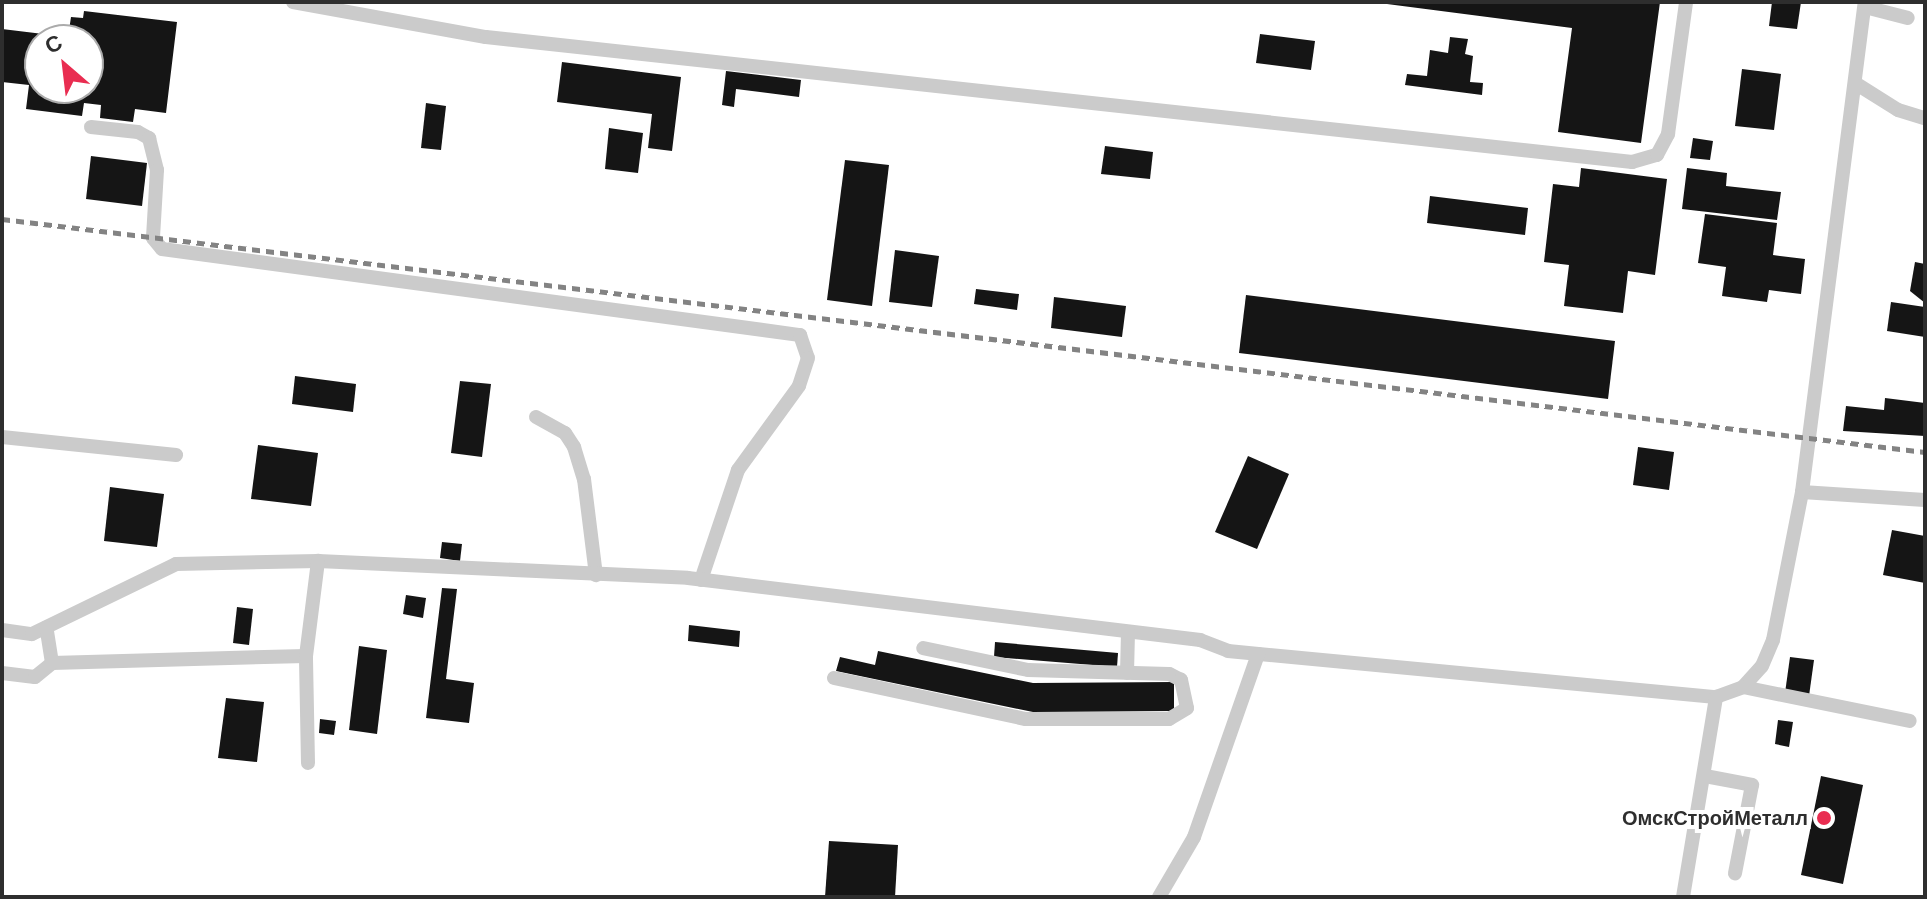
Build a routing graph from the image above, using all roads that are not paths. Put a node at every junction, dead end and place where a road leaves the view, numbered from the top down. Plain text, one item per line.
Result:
1 (293, 2) edge
2 (1686, 2) edge
3 (1865, 4) edge
4 (1908, 18) dead end
5 (1855, 83) junction
6 (1925, 118) edge
7 (91, 127) dead end
8 (536, 417) dead end
9 (2, 437) edge
10 (176, 455) dead end
11 (1802, 492) junction
12 (1925, 500) edge
13 (318, 561) junction
14 (596, 575) junction
15 (701, 580) junction
16 (46, 627) junction
17 (2, 630) edge
18 (1128, 632) junction
19 (923, 648) dead end
20 (1258, 654) junction
21 (306, 656) junction
22 (52, 663) junction
23 (2, 673) edge
24 (1127, 673) junction
25 (834, 678) dead end
26 (1743, 687) junction
27 (1716, 697) junction
28 (1910, 721) dead end
29 (308, 763) dead end
30 (1705, 776) junction
31 (1735, 873) dead end
32 (1159, 897) edge
33 (1683, 897) edge

1 - 2 street
3 - 4 street
3 - 5 street
5 - 6 street
5 - 11 street
7 - 15 street
8 - 14 street
9 - 10 street
11 - 12 street
11 - 26 street
13 - 14 street
13 - 16 street
13 - 21 street
14 - 15 street
15 - 18 street
16 - 17 street
16 - 22 street
18 - 20 street
18 - 24 street
19 - 24 street
20 - 27 street
20 - 32 street
21 - 22 street
21 - 29 street
22 - 23 street
24 - 25 street
26 - 27 street
26 - 28 street
27 - 30 street
30 - 31 street
30 - 33 street

